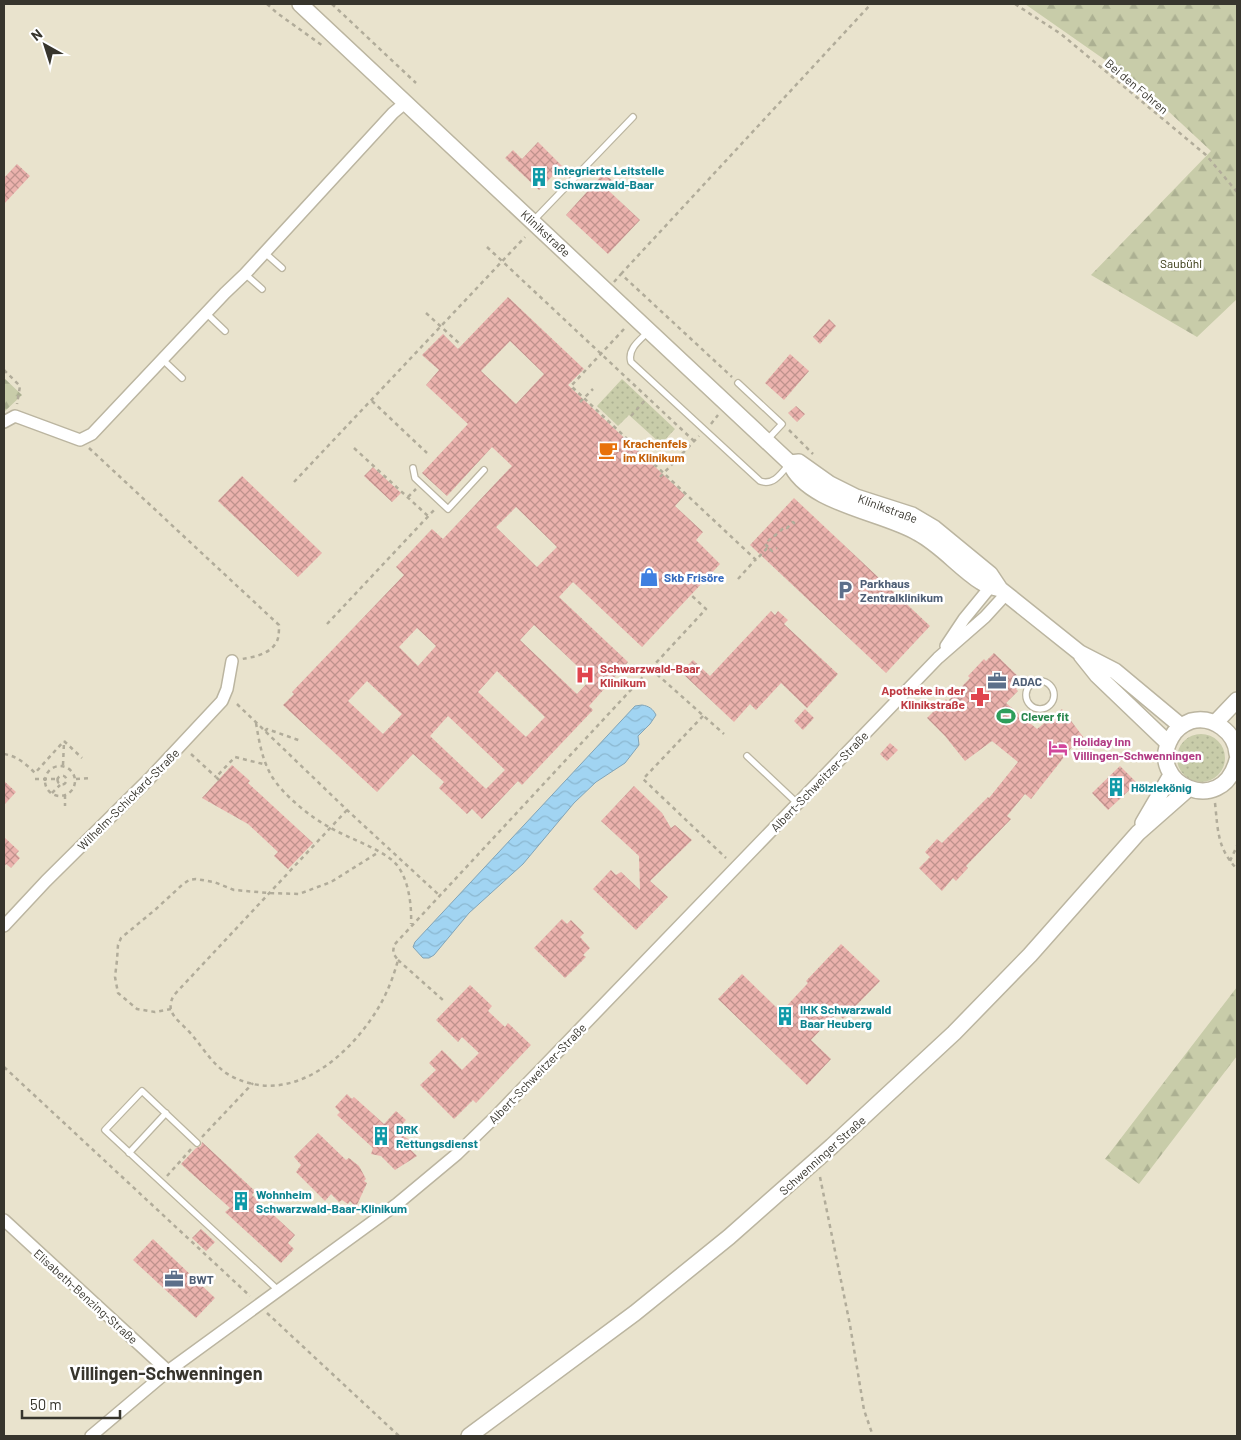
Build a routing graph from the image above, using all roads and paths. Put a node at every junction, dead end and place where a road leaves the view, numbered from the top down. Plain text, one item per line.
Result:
1 (267, 4) edge
2 (300, 4) edge
3 (332, 4) edge
4 (871, 4) edge
5 (1015, 4) edge
6 (328, 50) dead end
7 (416, 83) dead end
8 (406, 102) junction
9 (633, 116) dead end
10 (1237, 192) edge
11 (533, 221) junction
12 (525, 237) dead end
13 (486, 247) dead end
14 (265, 252) junction
15 (502, 262) junction
16 (282, 268) dead end
17 (245, 274) junction
18 (621, 274) junction
19 (262, 289) dead end
20 (607, 290) junction
21 (206, 313) junction
22 (426, 313) dead end
23 (441, 327) junction
24 (624, 329) dead end
25 (225, 331) dead end
26 (650, 331) junction
27 (461, 345) dead end
28 (601, 354) junction
29 (162, 359) junction
30 (4, 370) edge
31 (182, 378) dead end
32 (738, 383) joint
33 (593, 388) dead end
34 (584, 398) junction
35 (647, 398) junction
36 (372, 401) junction
37 (580, 402) dead end
38 (718, 415) dead end
39 (15, 416) junction
40 (630, 416) dead end
41 (4, 422) edge
42 (782, 424) junction
43 (710, 425) dead end
44 (623, 436) junction
45 (699, 436) dead end
46 (620, 439) dead end
47 (80, 440) junction
48 (766, 440) junction
49 (694, 441) junction
50 (354, 448) dead end
51 (427, 453) dead end
52 (814, 454) dead end
53 (790, 463) junction
54 (413, 468) dead end
55 (484, 470) dead end
56 (663, 473) junction
57 (660, 477) dead end
58 (294, 482) dead end
59 (441, 502) junction
60 (428, 516) junction
61 (797, 526) dead end
62 (768, 547) junction
63 (777, 548) dead end
64 (756, 560) junction
65 (738, 579) dead end
66 (999, 589) junction
67 (691, 595) dead end
68 (326, 624) dead end
69 (1080, 653) junction
70 (938, 658) junction
71 (232, 661) joint
72 (651, 669) junction
73 (1054, 692) joint
74 (1237, 700) edge
75 (237, 704) dead end
76 (703, 716) junction
77 (1216, 722) junction
78 (256, 723) junction
79 (1181, 726) junction
80 (265, 731) junction
81 (724, 734) dead end
82 (1235, 734) edge
83 (64, 741) junction
84 (301, 741) dead end
85 (1168, 743) junction
86 (4, 754) edge
87 (191, 754) dead end
88 (1237, 754) edge
89 (747, 756) dead end
90 (82, 758) dead end
91 (1237, 760) edge
92 (267, 765) junction
93 (63, 766) junction
94 (72, 770) junction
95 (1171, 775) junction
96 (66, 776) junction
97 (92, 778) dead end
98 (35, 779) dead end
99 (45, 779) junction
100 (58, 779) junction
101 (76, 779) junction
102 (60, 784) junction
103 (66, 784) junction
104 (1188, 789) junction
105 (72, 790) junction
106 (52, 793) junction
107 (65, 795) junction
108 (797, 803) junction
109 (1215, 803) dead end
110 (65, 806) dead end
111 (347, 810) junction
112 (330, 828) junction
113 (1138, 833) junction
114 (1237, 846) edge
115 (379, 852) junction
116 (726, 858) dead end
117 (1230, 861) junction
118 (1237, 869) edge
119 (269, 893) junction
120 (439, 894) junction
121 (411, 925) junction
122 (4, 926) edge
123 (398, 960) junction
124 (444, 1001) dead end
125 (171, 1009) junction
126 (4, 1067) edge
127 (253, 1083) junction
128 (166, 1114) junction
129 (197, 1143) junction
130 (129, 1153) junction
131 (820, 1177) dead end
132 (161, 1183) junction
133 (4, 1220) edge
134 (278, 1290) junction
135 (253, 1299) dead end
136 (268, 1314) dead end
137 (168, 1371) junction
138 (91, 1436) edge
139 (399, 1436) edge
140 (469, 1436) edge
141 (873, 1436) edge

1 - 6 path
2 - 8 main road, Klinikstraße
3 - 7 path
4 - 18 path
5 - 10 path, Bei den Fohren
8 - 11 main road, Klinikstraße
8 - 14 street
9 - 11 lane
11 - 20 main road, Klinikstraße
12 - 15 path
13 - 15 path
14 - 16 lane
14 - 17 street
15 - 23 path
15 - 28 path
17 - 19 lane
17 - 21 street
18 - 20 path
18 - 32 path
20 - 26 main road, Klinikstraße
21 - 25 lane
21 - 29 street
22 - 23 path
23 - 27 path
23 - 36 path
24 - 28 path
26 - 48 main road, Klinikstraße
26 - 53 lane
28 - 34 path
28 - 35 path
29 - 31 lane
29 - 47 street
30 - 39 path
32 - 42 lane
33 - 34 path
34 - 37 path
34 - 44 path
35 - 40 path
35 - 49 path
36 - 51 path
36 - 58 path
38 - 43 path
39 - 41 street
39 - 47 street
42 - 48 lane
42 - 52 path
44 - 46 path
44 - 56 path
45 - 49 path
47 - 71 path
48 - 53 main road, Klinikstraße
49 - 56 path
50 - 60 path
53 - 66 main road, Klinikstraße
54 - 59 lane
55 - 59 lane
56 - 57 path
56 - 64 path
59 - 60 path
60 - 68 path
61 - 62 path
62 - 63 path
62 - 64 path
64 - 65 path
66 - 69 main road, Klinikstraße
66 - 70 street, Albert-Schweitzer-Straße
66 - 70 street, Albert-Schweitzer-Straße
67 - 72 path
69 - 79 main road, Klinikstraße
69 - 85 main road, Klinikstraße
70 - 108 street, Albert-Schweitzer-Straße
71 - 122 street, Wilhelm-Schickard-Straße
72 - 76 path
72 - 120 path
73 - 73 lane
74 - 77 main road
75 - 78 path
76 - 81 path
76 - 116 path
77 - 79 main road
77 - 82 main road
78 - 80 path
78 - 92 path
79 - 85 main road
80 - 84 path
80 - 111 path
82 - 88 main road
83 - 86 path
83 - 90 path
83 - 93 path
85 - 95 main road
87 - 92 path
89 - 108 lane
91 - 104 main road
92 - 112 path
93 - 94 path
93 - 99 path
94 - 96 path
94 - 101 path
95 - 104 main road
95 - 113 main road, Schwenninger Straße
96 - 100 path
96 - 103 path
97 - 101 path
98 - 99 path
99 - 100 path
99 - 106 path
100 - 102 path
101 - 105 path
102 - 103 path
102 - 106 path
103 - 105 path
104 - 113 main road, Schwenninger Straße
105 - 107 path
106 - 107 path
107 - 110 path
108 - 134 street, Albert-Schweitzer-Straße
109 - 117 path
111 - 112 path
111 - 120 path
112 - 115 path
112 - 119 path
113 - 140 main road, Schwenninger Straße
114 - 117 path
115 - 119 path
115 - 121 path
117 - 118 path
119 - 125 path
119 - 125 path
120 - 121 path
121 - 123 path
123 - 124 path
123 - 127 path
125 - 127 path
126 - 135 path
127 - 129 path
128 - 129 lane
128 - 130 lane
128 - 130 lane
129 - 132 path
130 - 132 lane
131 - 141 path
132 - 134 lane
133 - 137 street, Elisabeth-Benzing-Straße
134 - 137 street, Albert-Schweitzer-Straße
136 - 139 path
137 - 138 street, Albert-Schweitzer-Straße

